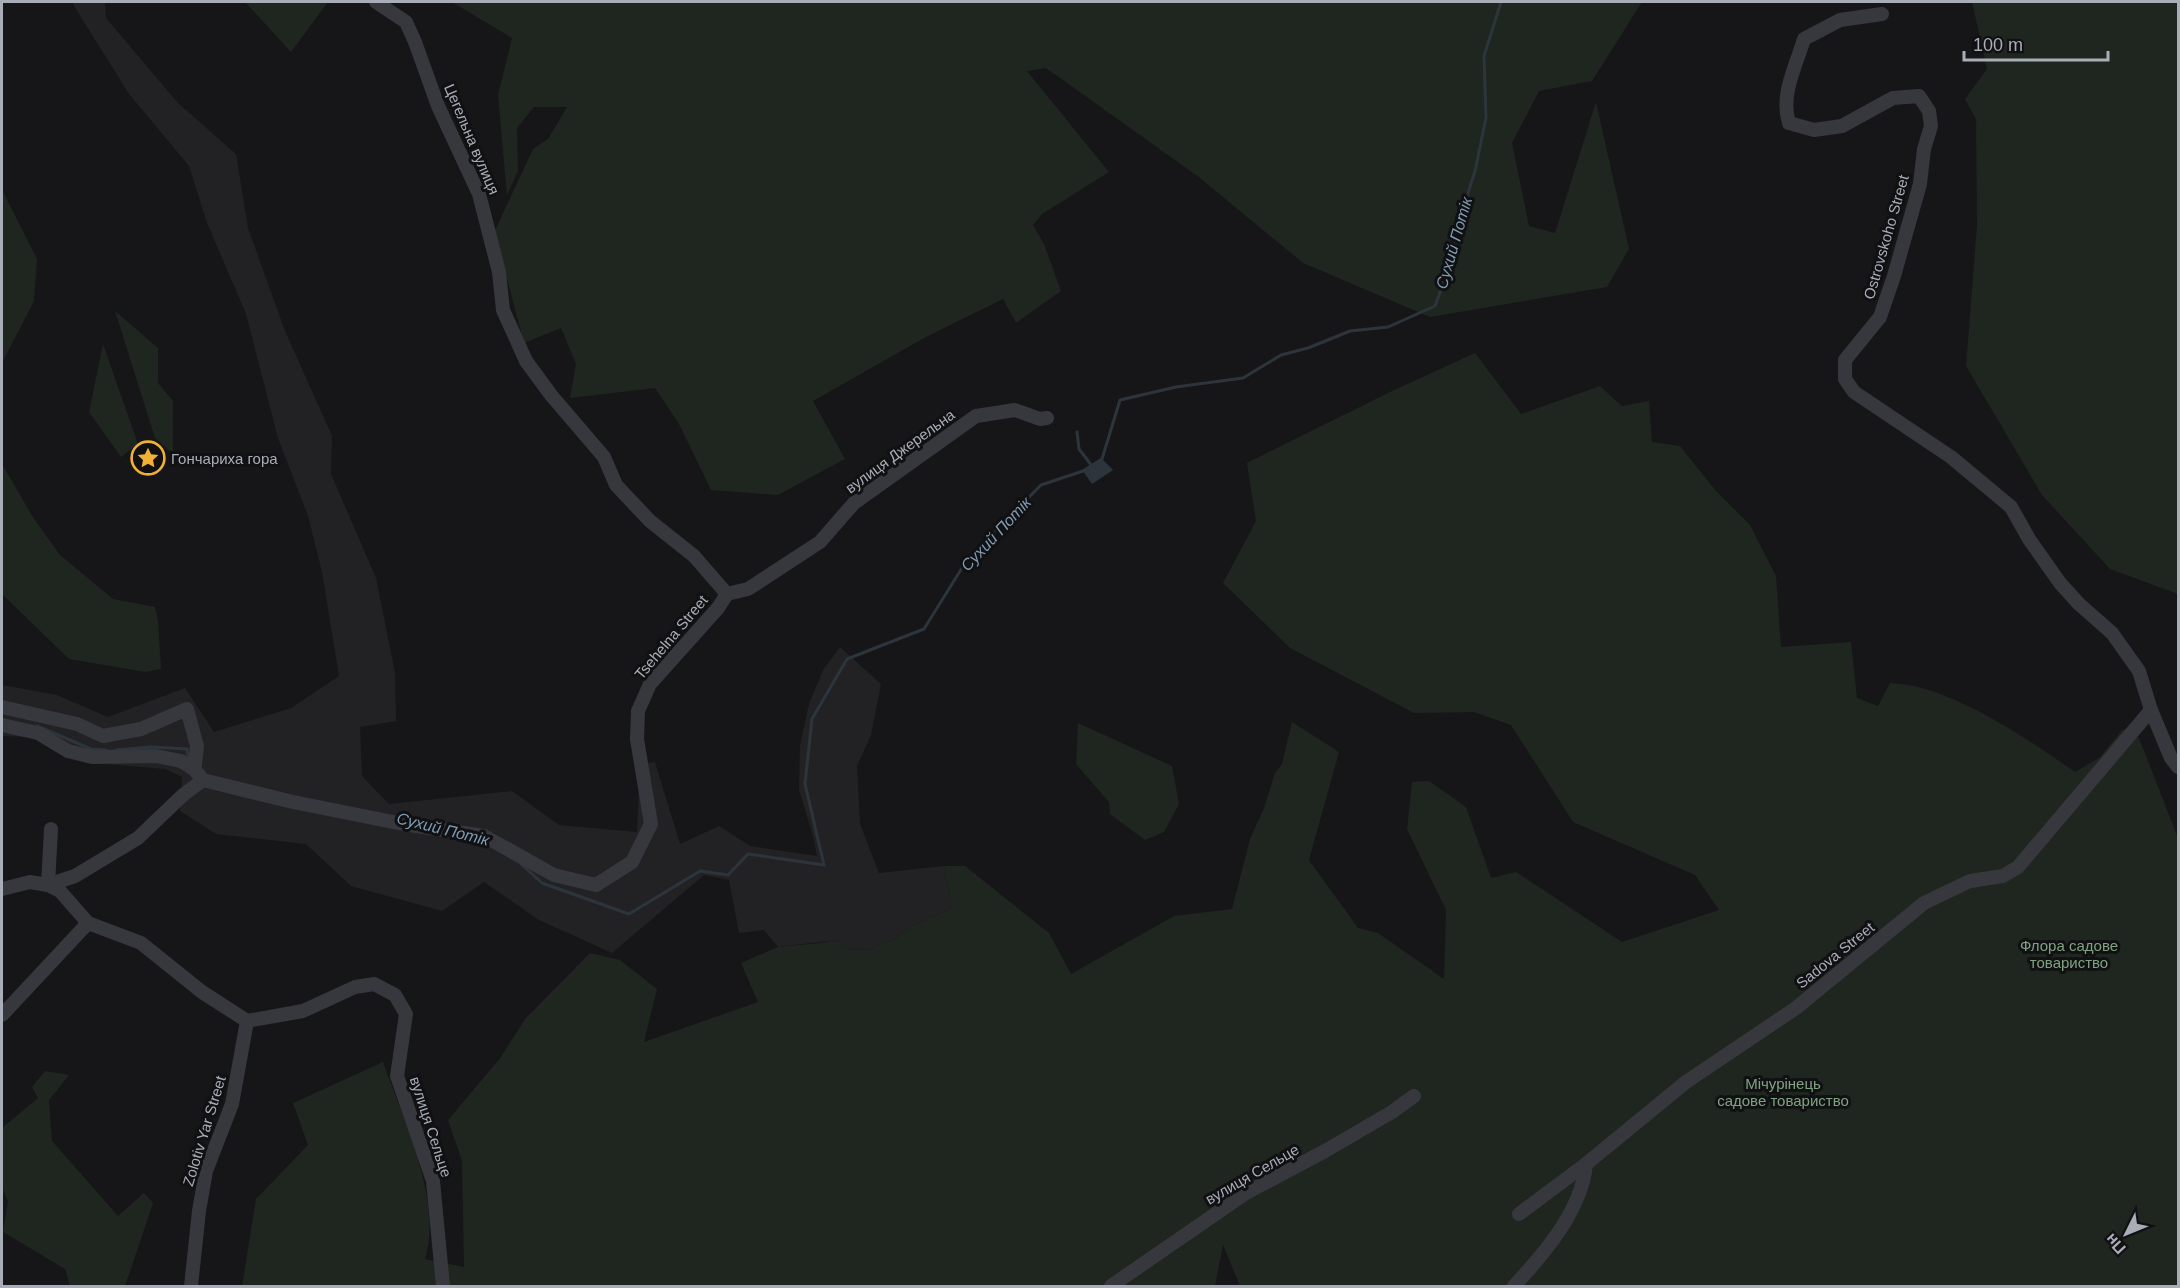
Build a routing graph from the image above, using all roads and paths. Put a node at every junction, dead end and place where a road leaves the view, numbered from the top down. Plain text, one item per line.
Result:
1 (376, 2) edge
2 (1882, 14) dead end
3 (1047, 418) dead end
4 (727, 594) junction
5 (2, 707) edge
6 (2151, 710) junction
7 (2, 725) edge
8 (195, 764) dead end
9 (2178, 767) edge
10 (203, 780) junction
11 (51, 829) dead end
12 (48, 885) junction
13 (2, 890) edge
14 (88, 923) junction
15 (2, 1015) edge
16 (247, 1020) junction
17 (1414, 1096) dead end
18 (1586, 1164) junction
19 (1519, 1214) dead end
20 (191, 1287) edge
21 (443, 1287) edge
22 (1111, 1287) edge
23 (1514, 1287) edge

1 - 4 street, Tsehelna Street
2 - 6 street, Ostrovskoho Street
3 - 4 street, вулиця Джерельна
4 - 10 street, Tsehelna Street
5 - 8 street
6 - 9 street, Ostrovskoho Street
6 - 18 street, Sadova Street
7 - 10 street
10 - 12 street
11 - 12 street
12 - 13 street
12 - 14 street
14 - 15 street
14 - 16 street
16 - 20 street, Zolotiv Yar Street
16 - 21 street, вулиця Сельце
17 - 22 street, вулиця Сельце
18 - 19 street, Sadova Street
18 - 23 street

